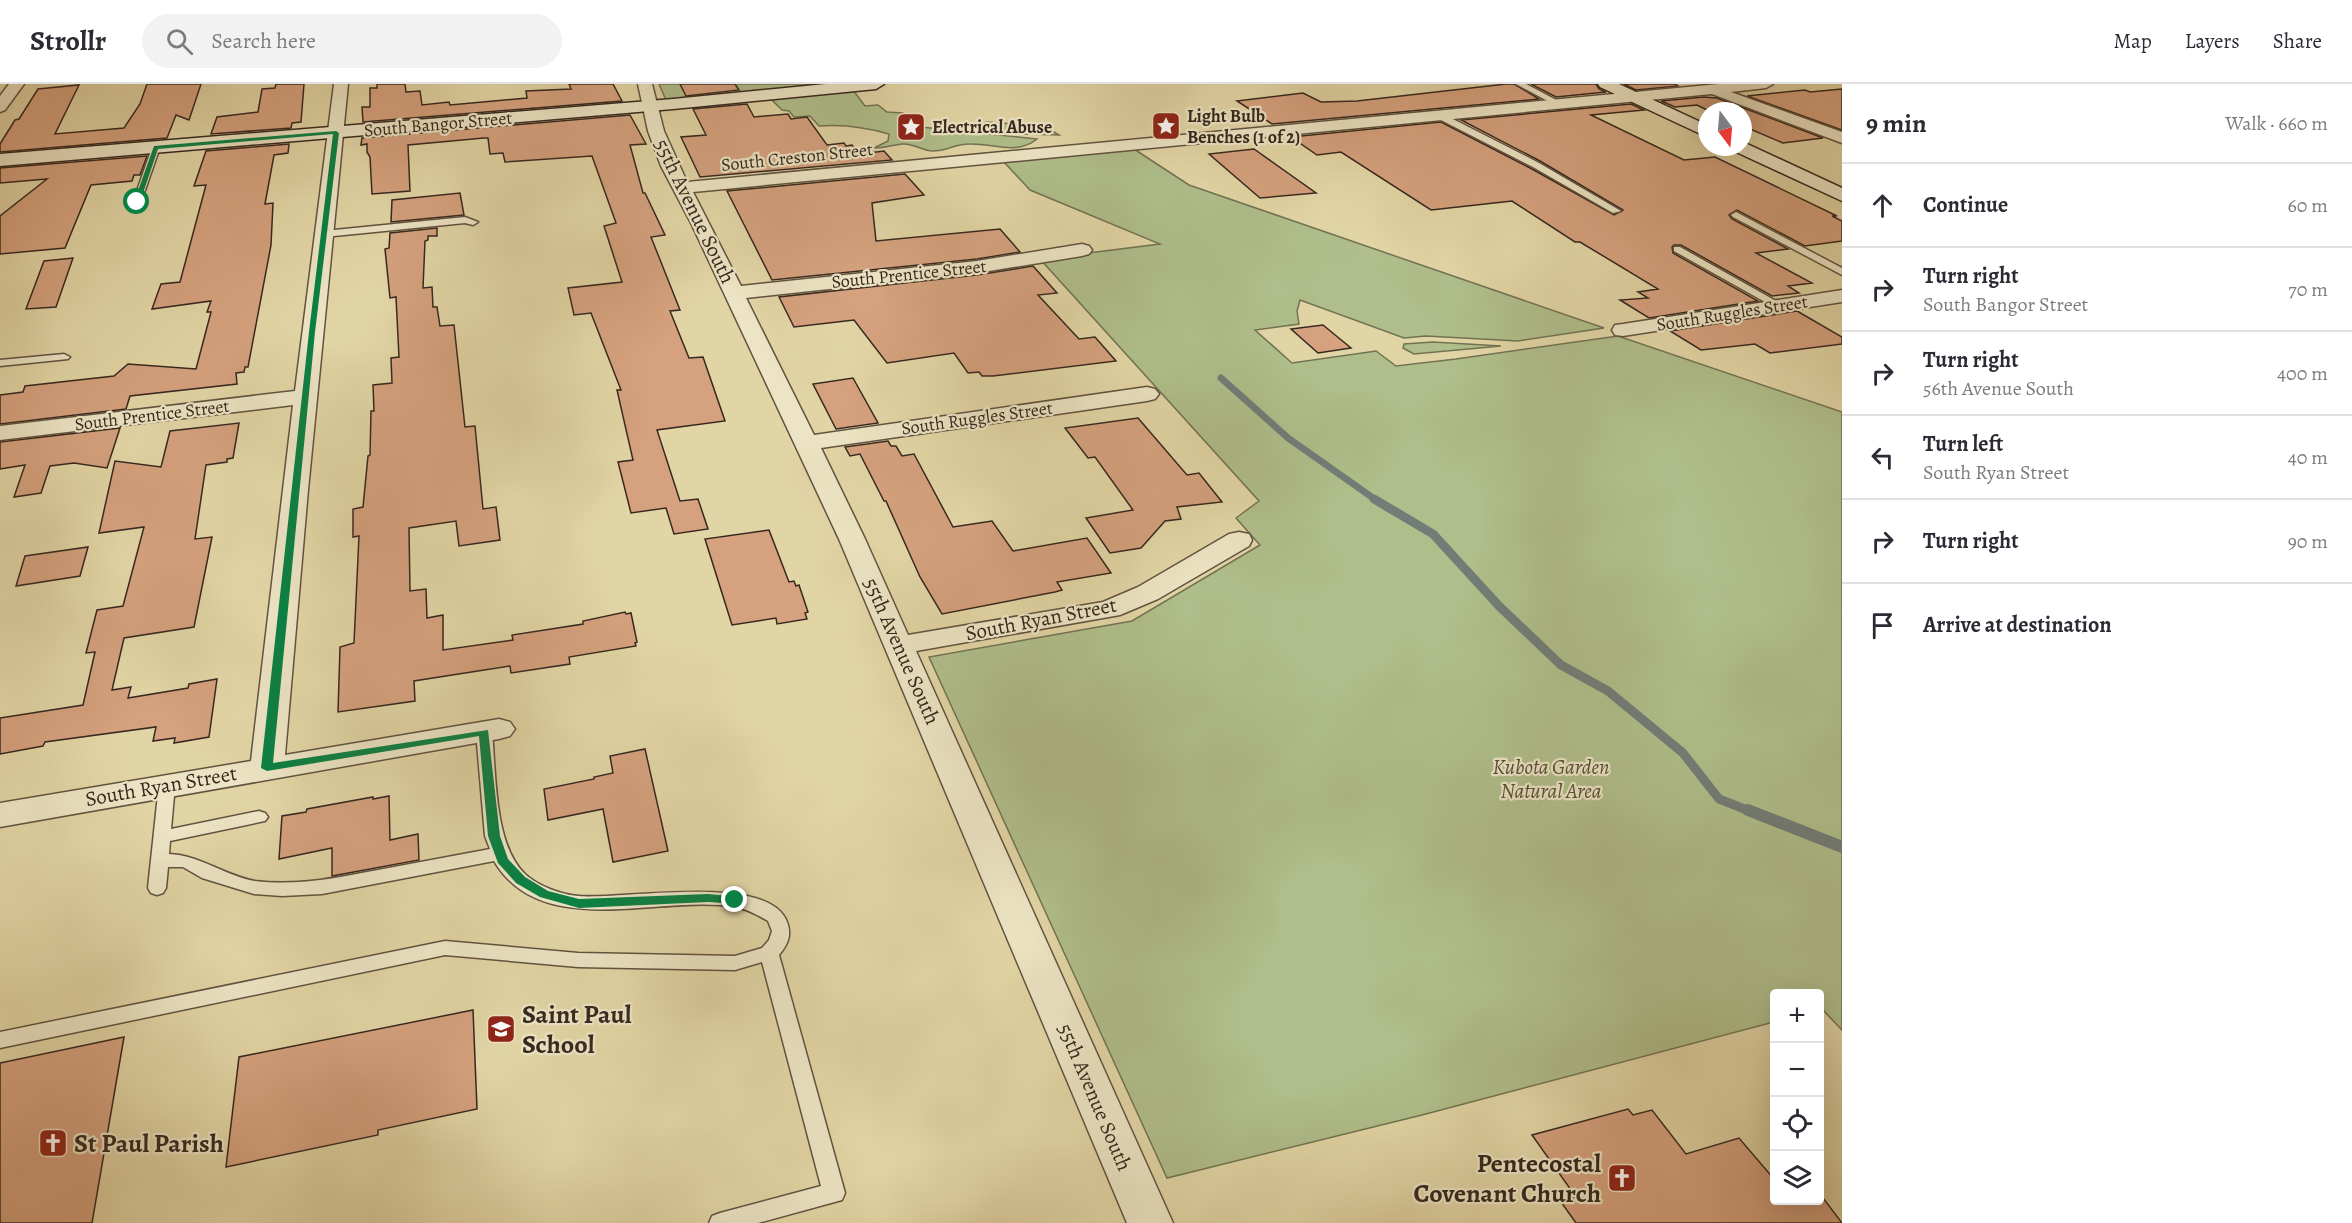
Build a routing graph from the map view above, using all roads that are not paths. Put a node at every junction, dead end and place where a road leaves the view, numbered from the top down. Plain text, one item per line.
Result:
1 (16, 84) edge
2 (341, 84) edge
3 (876, 84) edge
4 (1520, 84) edge
5 (1606, 84) edge
6 (1766, 84) edge
7 (1703, 87) edge
8 (648, 95) edge
9 (1632, 96) junction
10 (1558, 103) junction
11 (0, 107) edge
12 (1438, 114) junction
13 (1698, 128) edge
14 (336, 133) junction
15 (1842, 138) edge
16 (156, 147) junction
17 (1752, 153) edge
18 (0, 160) edge
19 (682, 188) junction
20 (1842, 195) edge
21 (137, 202) dead end
22 (1616, 211) dead end
23 (1736, 215) dead end
24 (473, 222) dead end
25 (324, 234) junction
26 (1677, 249) dead end
27 (1082, 250) dead end
28 (1842, 272) edge
29 (734, 293) junction
30 (1842, 296) edge
31 (1778, 305) junction
32 (1623, 330) dead end
33 (64, 357) dead end
34 (0, 363) edge
35 (1147, 394) dead end
36 (305, 397) junction
37 (0, 433) edge
38 (806, 443) junction
39 (1239, 540) dead end
40 (900, 645) junction
41 (492, 731) joint
42 (267, 768) junction
43 (167, 785) junction
44 (0, 815) edge
45 (259, 817) dead end
46 (162, 837) junction
47 (501, 853) junction
48 (160, 860) junction
49 (157, 888) dead end
50 (769, 953) junction
51 (0, 1040) edge
52 (720, 1223) edge
53 (1150, 1223) edge

1 - 11 street
2 - 14 street
3 - 8 street, South Bangor Street
4 - 10 lane
5 - 9 street
6 - 7 street, South Creston Street
7 - 9 street, South Creston Street
7 - 15 street
8 - 14 street, South Bangor Street
8 - 19 street, 55th Avenue South
9 - 10 street, South Creston Street
9 - 13 street
10 - 12 street, South Creston Street
12 - 19 street, South Creston Street
12 - 22 lane
14 - 16 street, South Bangor Street
14 - 25 street
16 - 18 street, South Bangor Street
16 - 21 lane
17 - 20 street
19 - 29 street, 55th Avenue South
23 - 28 lane
24 - 25 lane
25 - 36 street
26 - 31 lane
27 - 29 street, South Prentice Street
29 - 38 street, 55th Avenue South
30 - 31 street, South Ruggles Street
31 - 32 street, South Ruggles Street
33 - 34 lane
35 - 38 street, South Ruggles Street
36 - 37 street, South Prentice Street
36 - 42 street
38 - 40 street, 55th Avenue South
39 - 40 street, South Ryan Street
40 - 53 street, 55th Avenue South
41 - 42 street, South Ryan Street
41 - 47 lane
42 - 43 street, South Ryan Street
43 - 44 street, South Ryan Street
43 - 46 lane
45 - 46 lane
46 - 48 lane
47 - 48 lane
47 - 50 lane
48 - 49 lane
50 - 51 lane
50 - 52 lane

